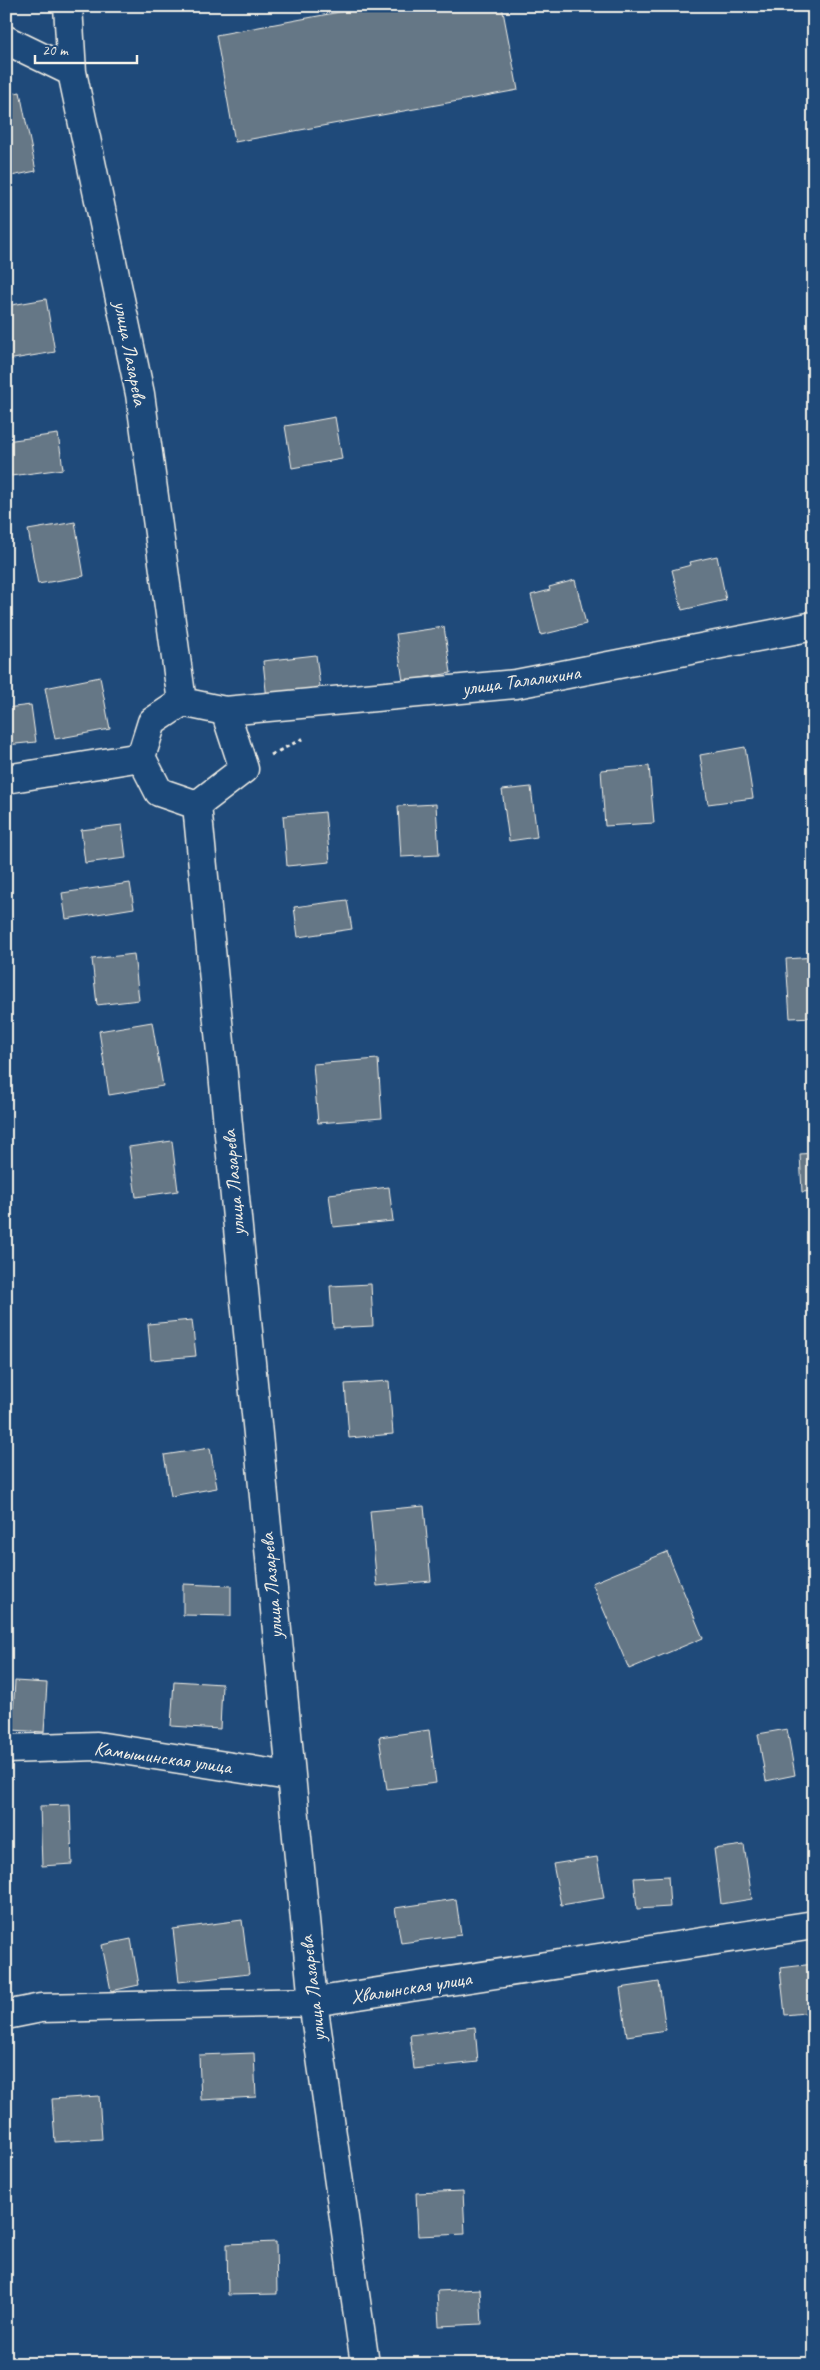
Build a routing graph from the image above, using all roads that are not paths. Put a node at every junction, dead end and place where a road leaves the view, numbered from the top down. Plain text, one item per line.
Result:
1 (68, 6) edge
2 (6, 40) edge
3 (72, 72) junction
4 (814, 626) edge
5 (182, 702) junction
6 (226, 711) junction
7 (142, 757) junction
8 (6, 780) edge
9 (197, 805) junction
10 (6, 1750) edge
11 (289, 1776) junction
12 (814, 1925) edge
13 (313, 2002) junction
14 (6, 2015) edge
15 (365, 2364) edge

1 - 3 street, улица Лазарева
2 - 3 street
3 - 5 street, улица Лазарева
4 - 6 street, улица Талалихина
5 - 6 street
5 - 7 street
6 - 9 street
7 - 8 street
7 - 9 street
9 - 11 street, улица Лазарева
10 - 11 street, Камышинская улица
11 - 13 street, улица Лазарева
12 - 13 street, Хвалынская улица
13 - 14 street, Хвалынская улица
13 - 15 street, улица Лазарева

